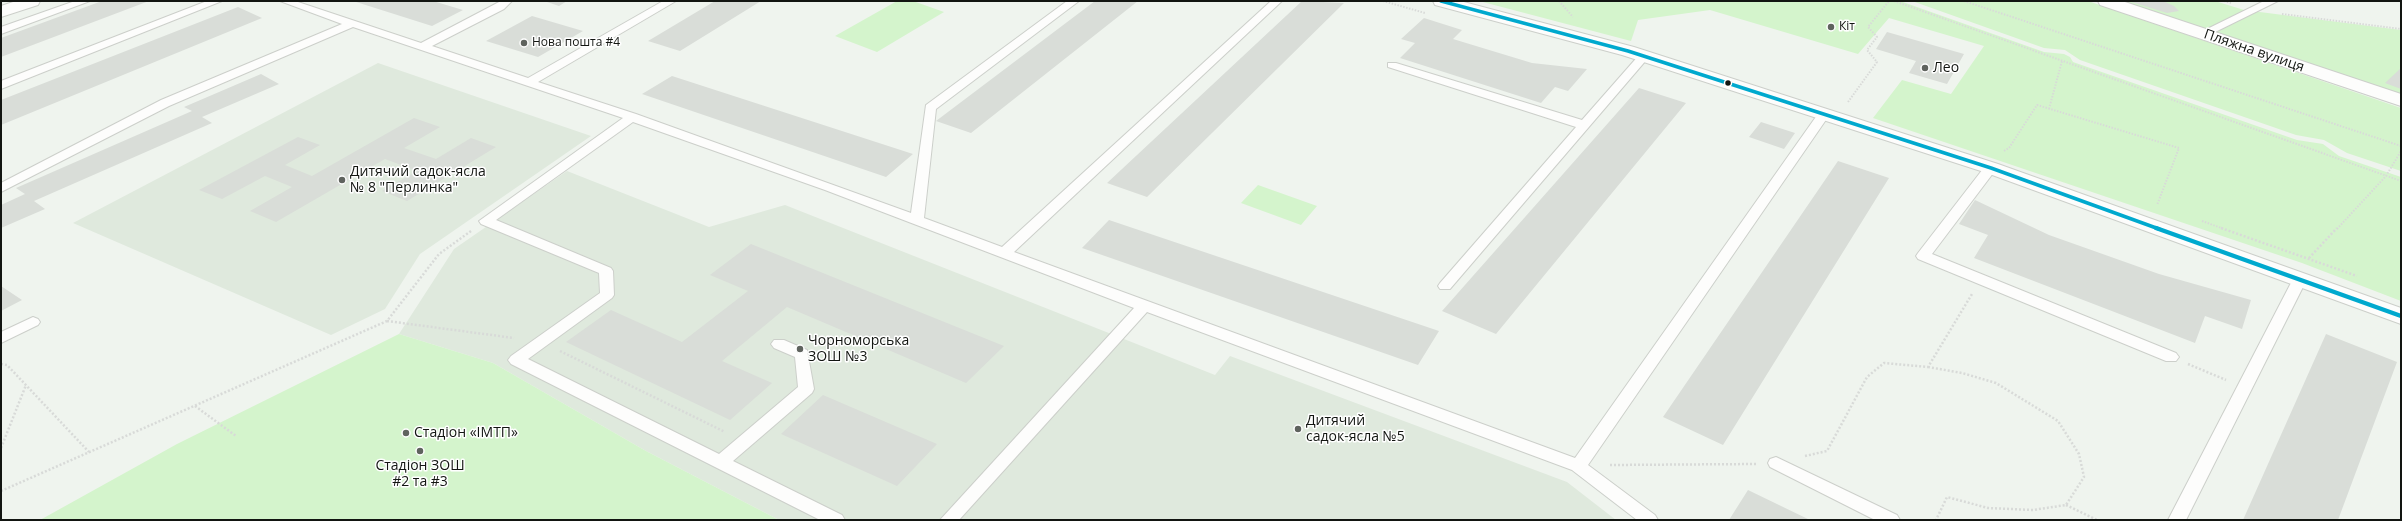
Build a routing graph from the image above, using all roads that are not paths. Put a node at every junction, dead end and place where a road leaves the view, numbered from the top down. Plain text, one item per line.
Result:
1 (32, 1) edge
2 (84, 1) edge
3 (217, 1) edge
4 (285, 1) edge
5 (507, 1) edge
6 (671, 1) edge
7 (1074, 1) edge
8 (1277, 1) edge
9 (2106, 1) edge
10 (2273, 1) edge
11 (1434, 7) edge
12 (1, 12) edge
13 (352, 24) junction
14 (1, 31) edge
15 (2203, 34) junction
16 (422, 47) junction
17 (1644, 56) junction
18 (1392, 65) dead end
19 (528, 83) junction
20 (1, 85) edge
21 (2401, 100) edge
22 (1824, 114) junction
23 (632, 117) junction
24 (1584, 125) junction
25 (1991, 168) junction
26 (1, 188) edge
27 (917, 220) junction
28 (1004, 253) junction
29 (2300, 279) junction
30 (1445, 286) dead end
31 (1144, 306) junction
32 (2401, 316) edge
33 (33, 322) dead end
34 (1, 338) edge
35 (779, 344) dead end
36 (2171, 357) road end
37 (720, 463) junction
38 (1776, 463) road end
39 (1578, 466) junction
40 (836, 520) edge
41 (949, 520) edge
42 (1649, 520) edge
43 (1891, 520) edge
44 (2177, 520) edge

1 - 12 street
2 - 14 lane
3 - 20 lane
4 - 13 lane
5 - 16 lane
6 - 19 lane
7 - 27 lane
8 - 28 lane
9 - 15 street, Пляжна вулиця
10 - 15 lane
11 - 17 street
13 - 16 lane
13 - 26 lane
15 - 21 street, Пляжна вулиця
16 - 19 lane
17 - 22 street
17 - 24 lane
18 - 24 lane
19 - 23 lane
22 - 25 street
22 - 39 lane
23 - 27 lane
23 - 37 lane
24 - 30 lane
25 - 29 street
25 - 36 lane
27 - 28 lane
28 - 31 lane
29 - 32 street
29 - 44 lane
31 - 39 lane
31 - 41 lane
33 - 34 lane
35 - 37 lane
37 - 40 lane
38 - 43 lane
39 - 42 lane

